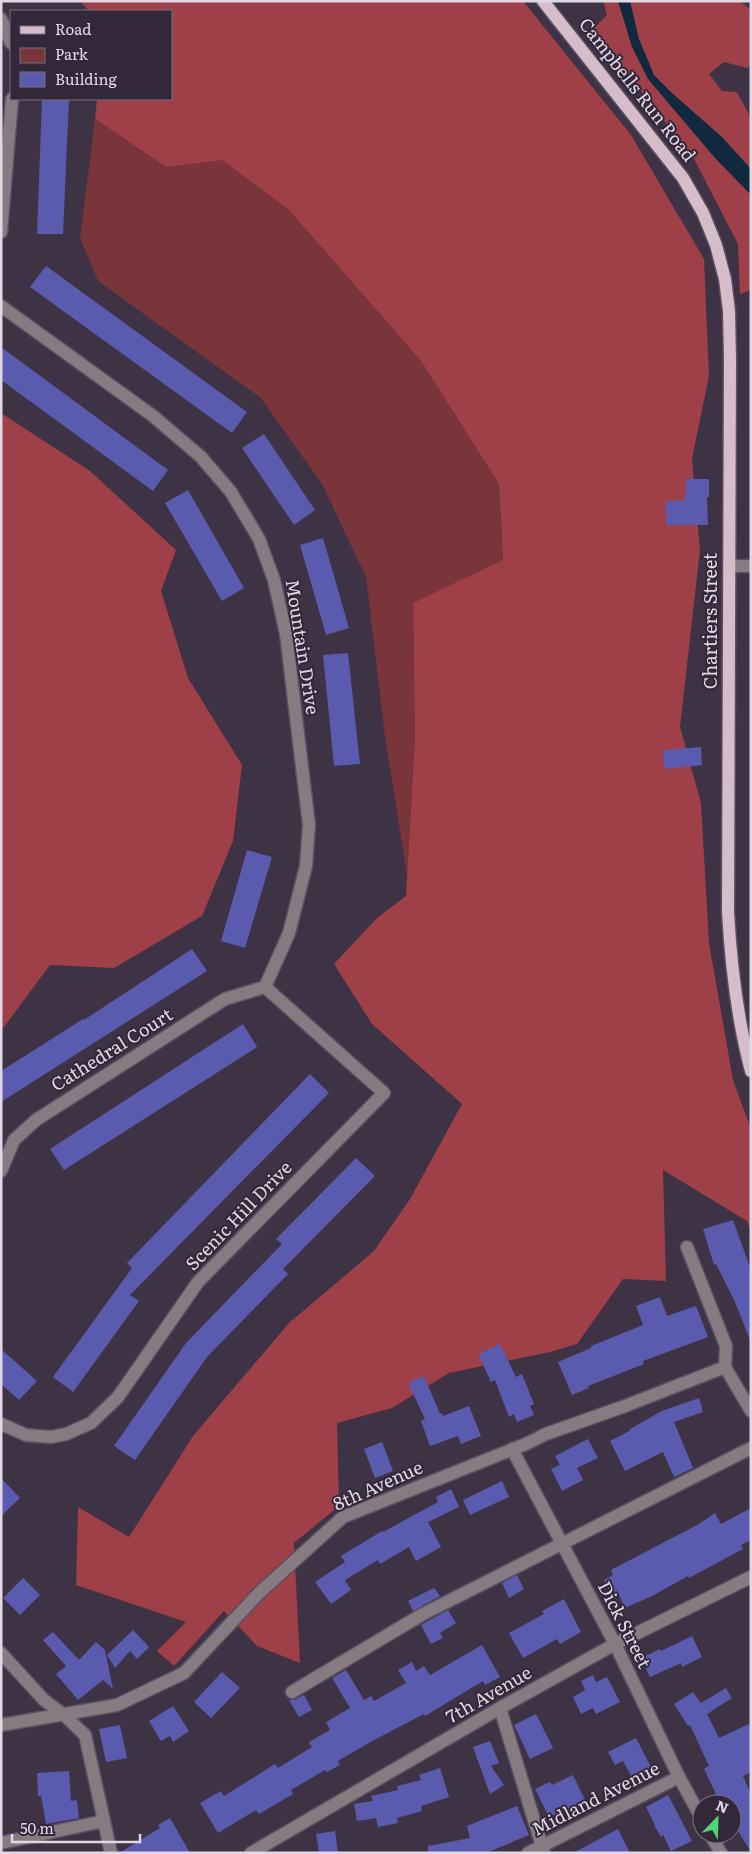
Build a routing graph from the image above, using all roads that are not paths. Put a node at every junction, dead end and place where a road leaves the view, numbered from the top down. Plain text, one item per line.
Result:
1 (544, 1) edge
2 (1, 19) edge
3 (10, 41) edge
4 (12, 100) edge
5 (683, 178) joint
6 (1, 232) edge
7 (1, 306) edge
8 (729, 566) junction
9 (751, 566) edge
10 (265, 987) junction
11 (751, 1071) edge
12 (1, 1171) edge
13 (687, 1247) dead end
14 (724, 1367) junction
15 (751, 1411) edge
16 (1, 1424) edge
17 (751, 1448) edge
18 (512, 1449) junction
19 (561, 1543) junction
20 (751, 1577) edge
21 (615, 1644) junction
22 (1, 1652) edge
23 (292, 1692) dead end
24 (500, 1708) junction
25 (64, 1715) junction
26 (1, 1725) edge
27 (679, 1776) junction
28 (692, 1800) edge
29 (104, 1822) junction
30 (1, 1843) edge
31 (543, 1849) edge
32 (111, 1853) edge
33 (251, 1853) edge
34 (528, 1853) edge

1 - 5 main road, Campbells Run Road
2 - 3 street
4 - 6 street
5 - 8 main road, Chartiers Street
7 - 10 street, Mountain Drive
8 - 9 street
8 - 11 main road, Chartiers Street
10 - 12 street, Cathedral Court
10 - 16 street, Scenic Hill Drive
13 - 14 street
14 - 15 street
14 - 18 street, 8th Avenue
17 - 19 street
18 - 19 street, Dick Street
18 - 25 street, 8th Avenue
19 - 21 street, Dick Street
19 - 23 street
20 - 21 street, 7th Avenue
21 - 24 street, 7th Avenue
21 - 27 street, Dick Street
22 - 25 street
24 - 31 street
24 - 33 street, 7th Avenue
25 - 26 street, 8th Avenue
25 - 29 street
27 - 28 street, Dick Street
27 - 31 street, Midland Avenue
29 - 30 street
29 - 32 street
31 - 34 street, Midland Avenue

